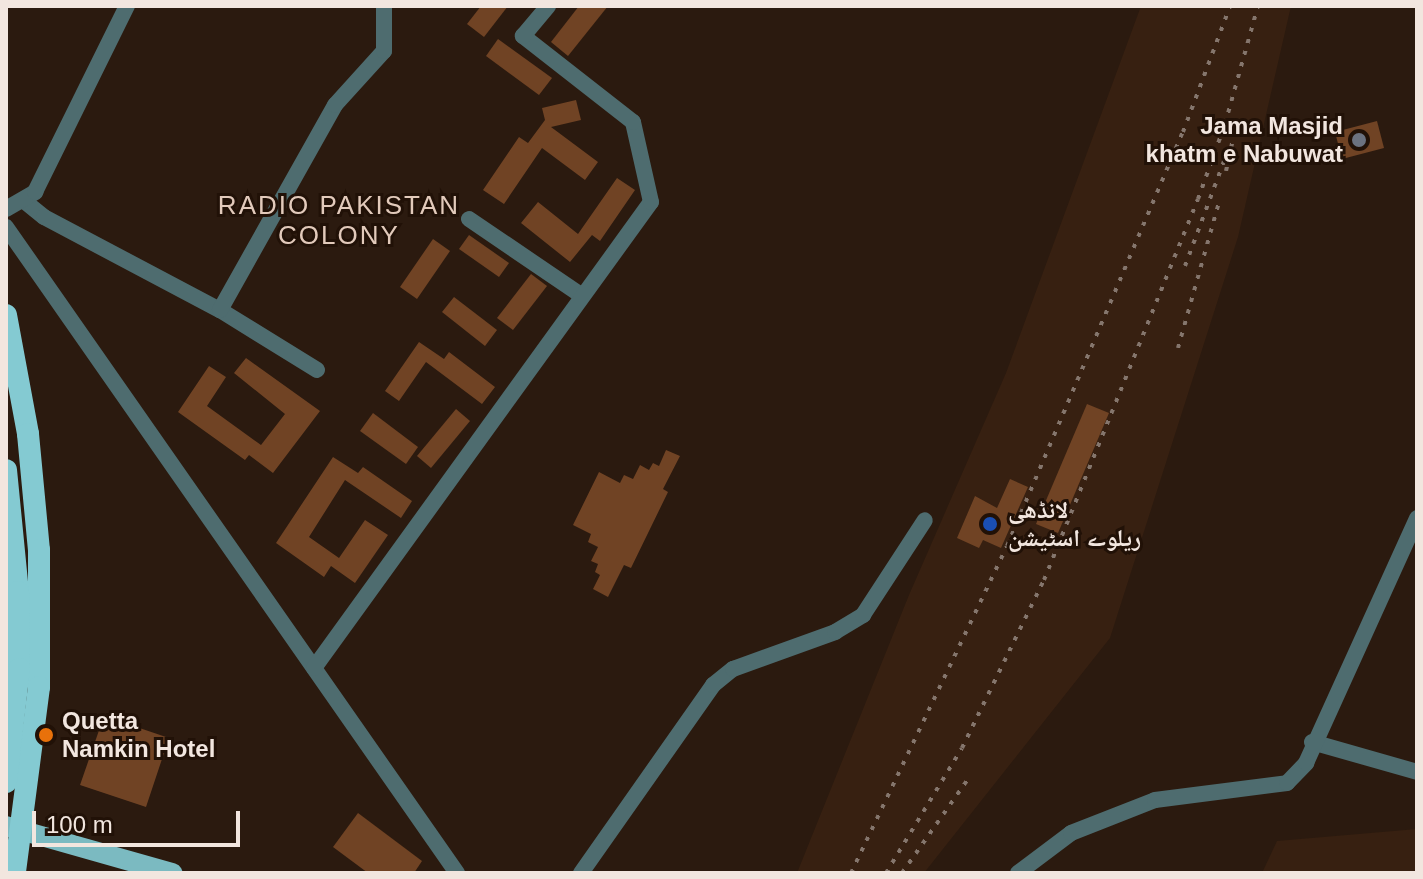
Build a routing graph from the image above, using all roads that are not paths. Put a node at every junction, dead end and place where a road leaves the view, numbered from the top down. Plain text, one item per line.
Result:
1 (127, 6) edge
2 (384, 6) edge
3 (548, 6) edge
4 (23, 200) junction
5 (6, 209) edge
6 (469, 219) dead end
7 (6, 227) edge
8 (581, 295) junction
9 (220, 310) junction
10 (6, 315) edge
11 (317, 370) dead end
12 (6, 470) edge
13 (1417, 518) edge
14 (925, 520) dead end
15 (314, 668) junction
16 (1312, 742) junction
17 (1417, 772) edge
18 (6, 782) edge
19 (14, 834) edge
20 (15, 873) edge
21 (128, 873) edge
22 (172, 873) edge
23 (457, 873) edge
24 (581, 873) edge
25 (1018, 873) edge

1 - 4 street
2 - 9 street
3 - 8 street
4 - 5 street
4 - 9 street
6 - 8 street
7 - 15 street
8 - 15 street
9 - 11 street
10 - 19 highway
12 - 18 highway
13 - 16 street
14 - 24 street
15 - 23 street
16 - 17 street
16 - 25 street
19 - 20 highway
19 - 21 main road
19 - 22 main road

